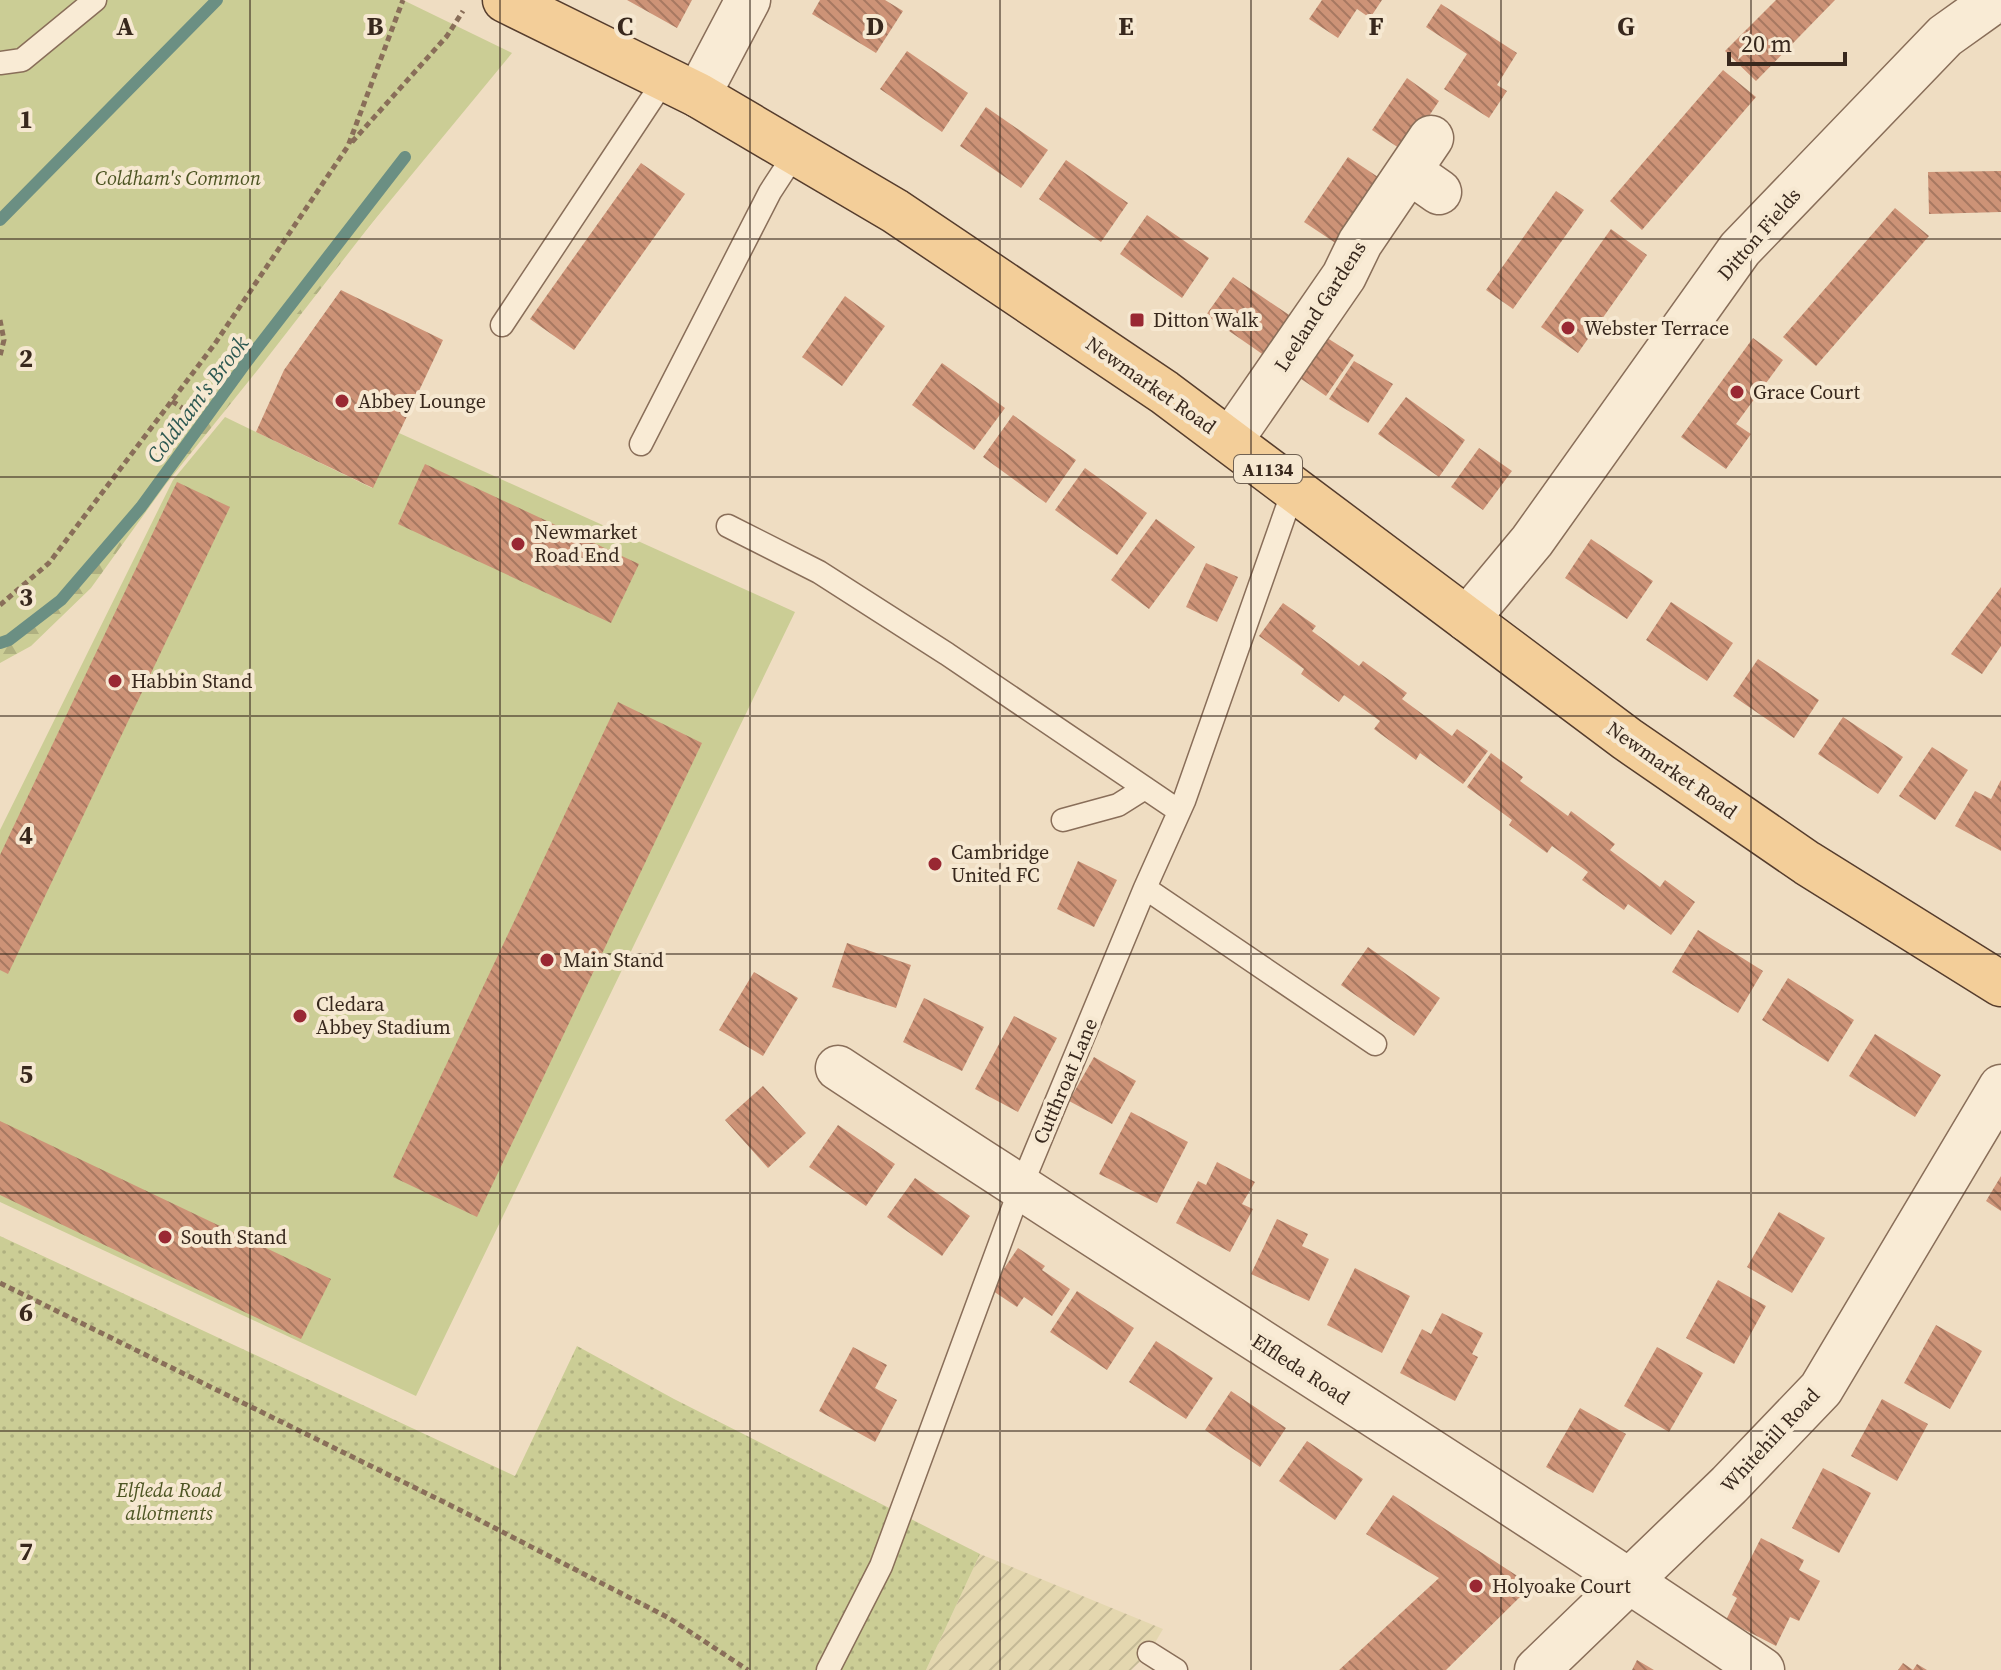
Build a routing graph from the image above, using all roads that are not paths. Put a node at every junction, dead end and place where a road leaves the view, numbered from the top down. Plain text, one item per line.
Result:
1 (95, 0) edge
2 (505, 0) edge
3 (748, 0) edge
4 (2001, 0) edge
5 (0, 63) edge
6 (681, 87) junction
7 (796, 152) junction
8 (1426, 167) dead end
9 (502, 325) dead end
10 (1230, 441) junction
11 (641, 444) dead end
12 (1294, 488) junction
13 (728, 526) dead end
14 (1467, 619) junction
15 (1145, 788) junction
16 (1179, 811) junction
17 (1063, 820) dead end
18 (1145, 888) junction
19 (2001, 984) edge
20 (1375, 1044) dead end
21 (838, 1068) dead end
22 (2001, 1087) edge
23 (1020, 1189) junction
24 (1631, 1581) junction
25 (1149, 1653) dead end
26 (828, 1670) edge
27 (1176, 1670) edge
28 (1537, 1670) edge
29 (1762, 1670) edge

1 - 5 lane
2 - 6 main road, Newmarket Road / A1134
3 - 6 street
4 - 14 street, Ditton Fields
6 - 7 main road, Newmarket Road / A1134
6 - 9 lane
7 - 10 main road, Newmarket Road / A1134
7 - 11 lane
8 - 10 street, Leeland Gardens
10 - 12 main road, Newmarket Road / A1134
12 - 14 main road, Newmarket Road / A1134
12 - 16 lane, Cutthroat Lane
13 - 15 lane
14 - 19 main road, Newmarket Road / A1134
15 - 16 lane
15 - 17 lane
16 - 18 lane, Cutthroat Lane
18 - 20 lane
18 - 23 lane, Cutthroat Lane
21 - 23 street, Elfleda Road
22 - 24 street, Whitehill Road
23 - 24 street, Elfleda Road
23 - 26 lane, Cutthroat Lane
24 - 28 street, Whitehill Road
24 - 29 street, Elfleda Road
25 - 27 lane

